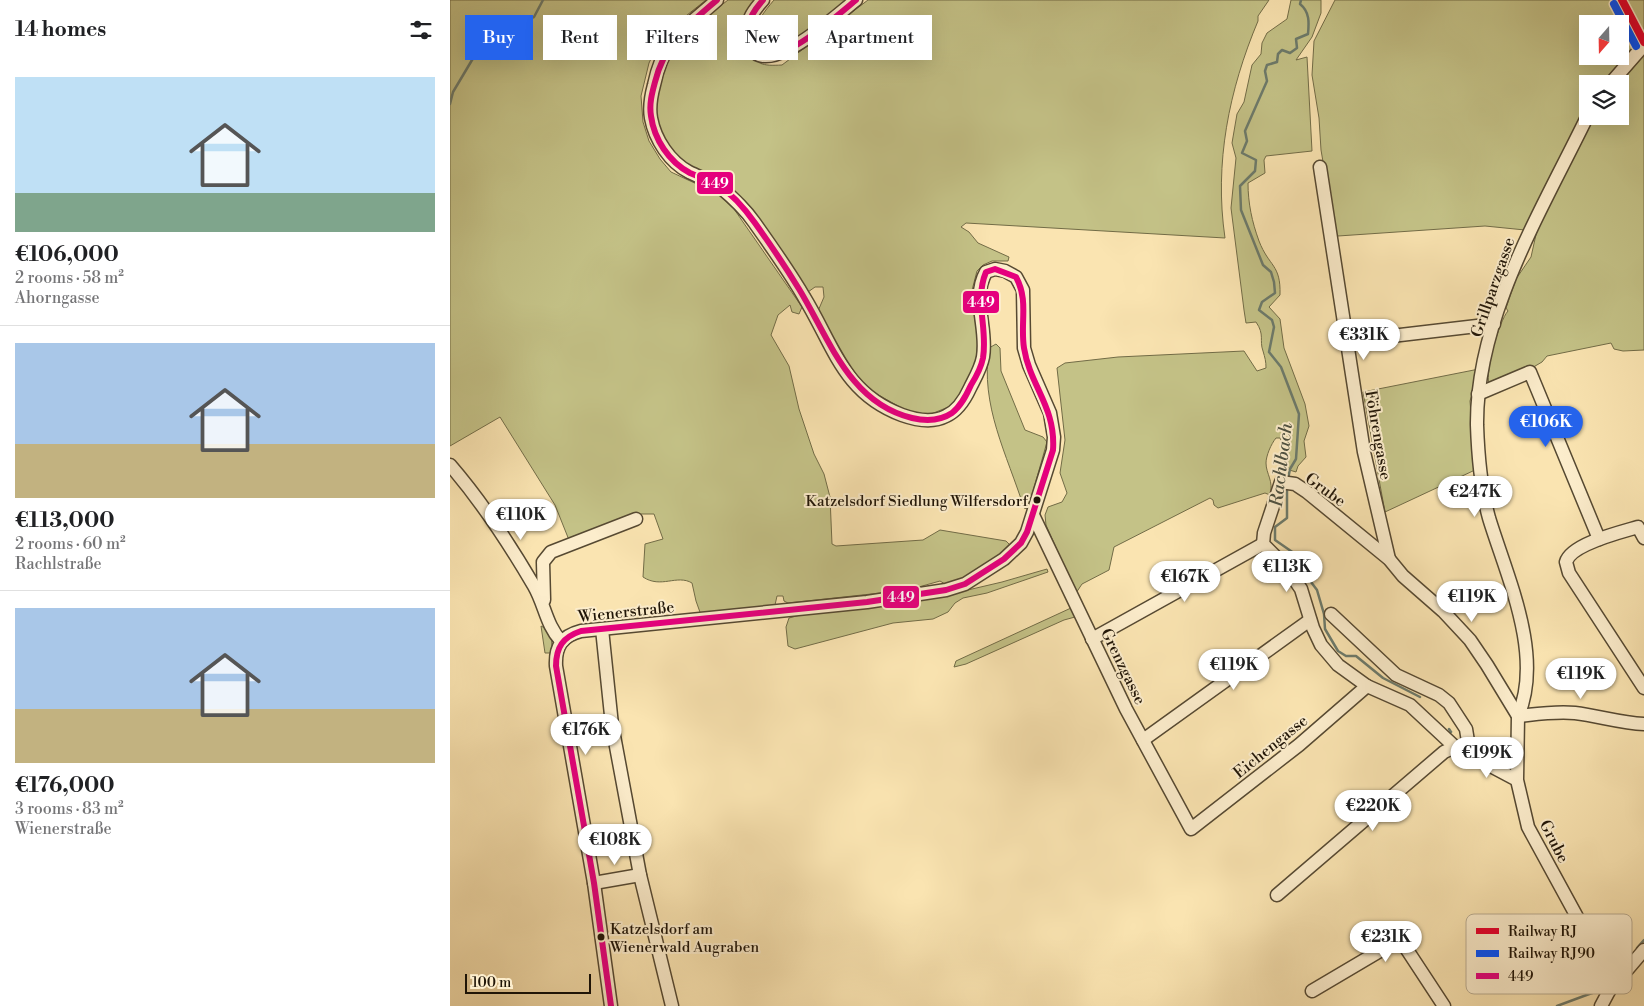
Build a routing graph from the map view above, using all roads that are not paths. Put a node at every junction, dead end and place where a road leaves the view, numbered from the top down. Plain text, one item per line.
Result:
1 (717, 0) edge
2 (763, 0) edge
3 (856, 0) edge
4 (1644, 45) edge
5 (1618, 75) edge
6 (1583, 125) edge
7 (1320, 167) dead end
8 (1494, 324) junction
9 (1348, 341) junction
10 (1478, 394) junction
11 (450, 465) edge
12 (1034, 515) junction
13 (636, 519) dead end
14 (1641, 532) edge
15 (1599, 539) junction
16 (1263, 544) junction
17 (1389, 559) junction
18 (542, 602) junction
19 (1331, 614) dead end
20 (1310, 620) junction
21 (602, 629) junction
22 (1092, 639) junction
23 (562, 641) junction
24 (1367, 686) junction
25 (1644, 688) edge
26 (1518, 716) junction
27 (1644, 724) edge
28 (1143, 740) junction
29 (1455, 748) junction
30 (1470, 754) junction
31 (1516, 780) junction
32 (1191, 830) joint
33 (640, 875) junction
34 (594, 883) junction
35 (1278, 895) dead end
36 (1575, 914) edge
37 (1644, 950) edge
38 (1632, 963) edge
39 (1312, 991) dead end
40 (1606, 994) edge
41 (611, 1006) edge
42 (672, 1006) edge
43 (1444, 1006) edge
44 (1601, 1006) edge

1 - 12 street, Wienerstraße
2 - 3 street
4 - 5 street
6 - 8 street, Grillparzgasse
7 - 9 street, Föhrengasse
8 - 9 street
8 - 10 street, Grillparzgasse
9 - 17 street, Föhrengasse
10 - 15 street
10 - 26 street, Grillparzgasse
11 - 18 street
12 - 21 street, Wienerstraße
12 - 22 street, Grenzgasse
13 - 18 street
14 - 15 street
15 - 25 street
16 - 17 street, Grube
16 - 20 street
16 - 22 street
17 - 26 street, Grube
18 - 23 street
19 - 30 street
20 - 24 street
20 - 28 street
21 - 23 street, Wienerstraße
21 - 33 street
22 - 28 street, Grenzgasse
23 - 34 street, Wienerstraße
24 - 29 street
24 - 32 street, Eichengasse
26 - 27 street
26 - 31 street, Grube
28 - 32 street, Grenzgasse
29 - 30 street
29 - 35 street
30 - 31 street
31 - 36 street, Grube
33 - 34 street
33 - 42 street
34 - 41 street, Wienerstraße
37 - 38 street
39 - 43 street
40 - 44 street

